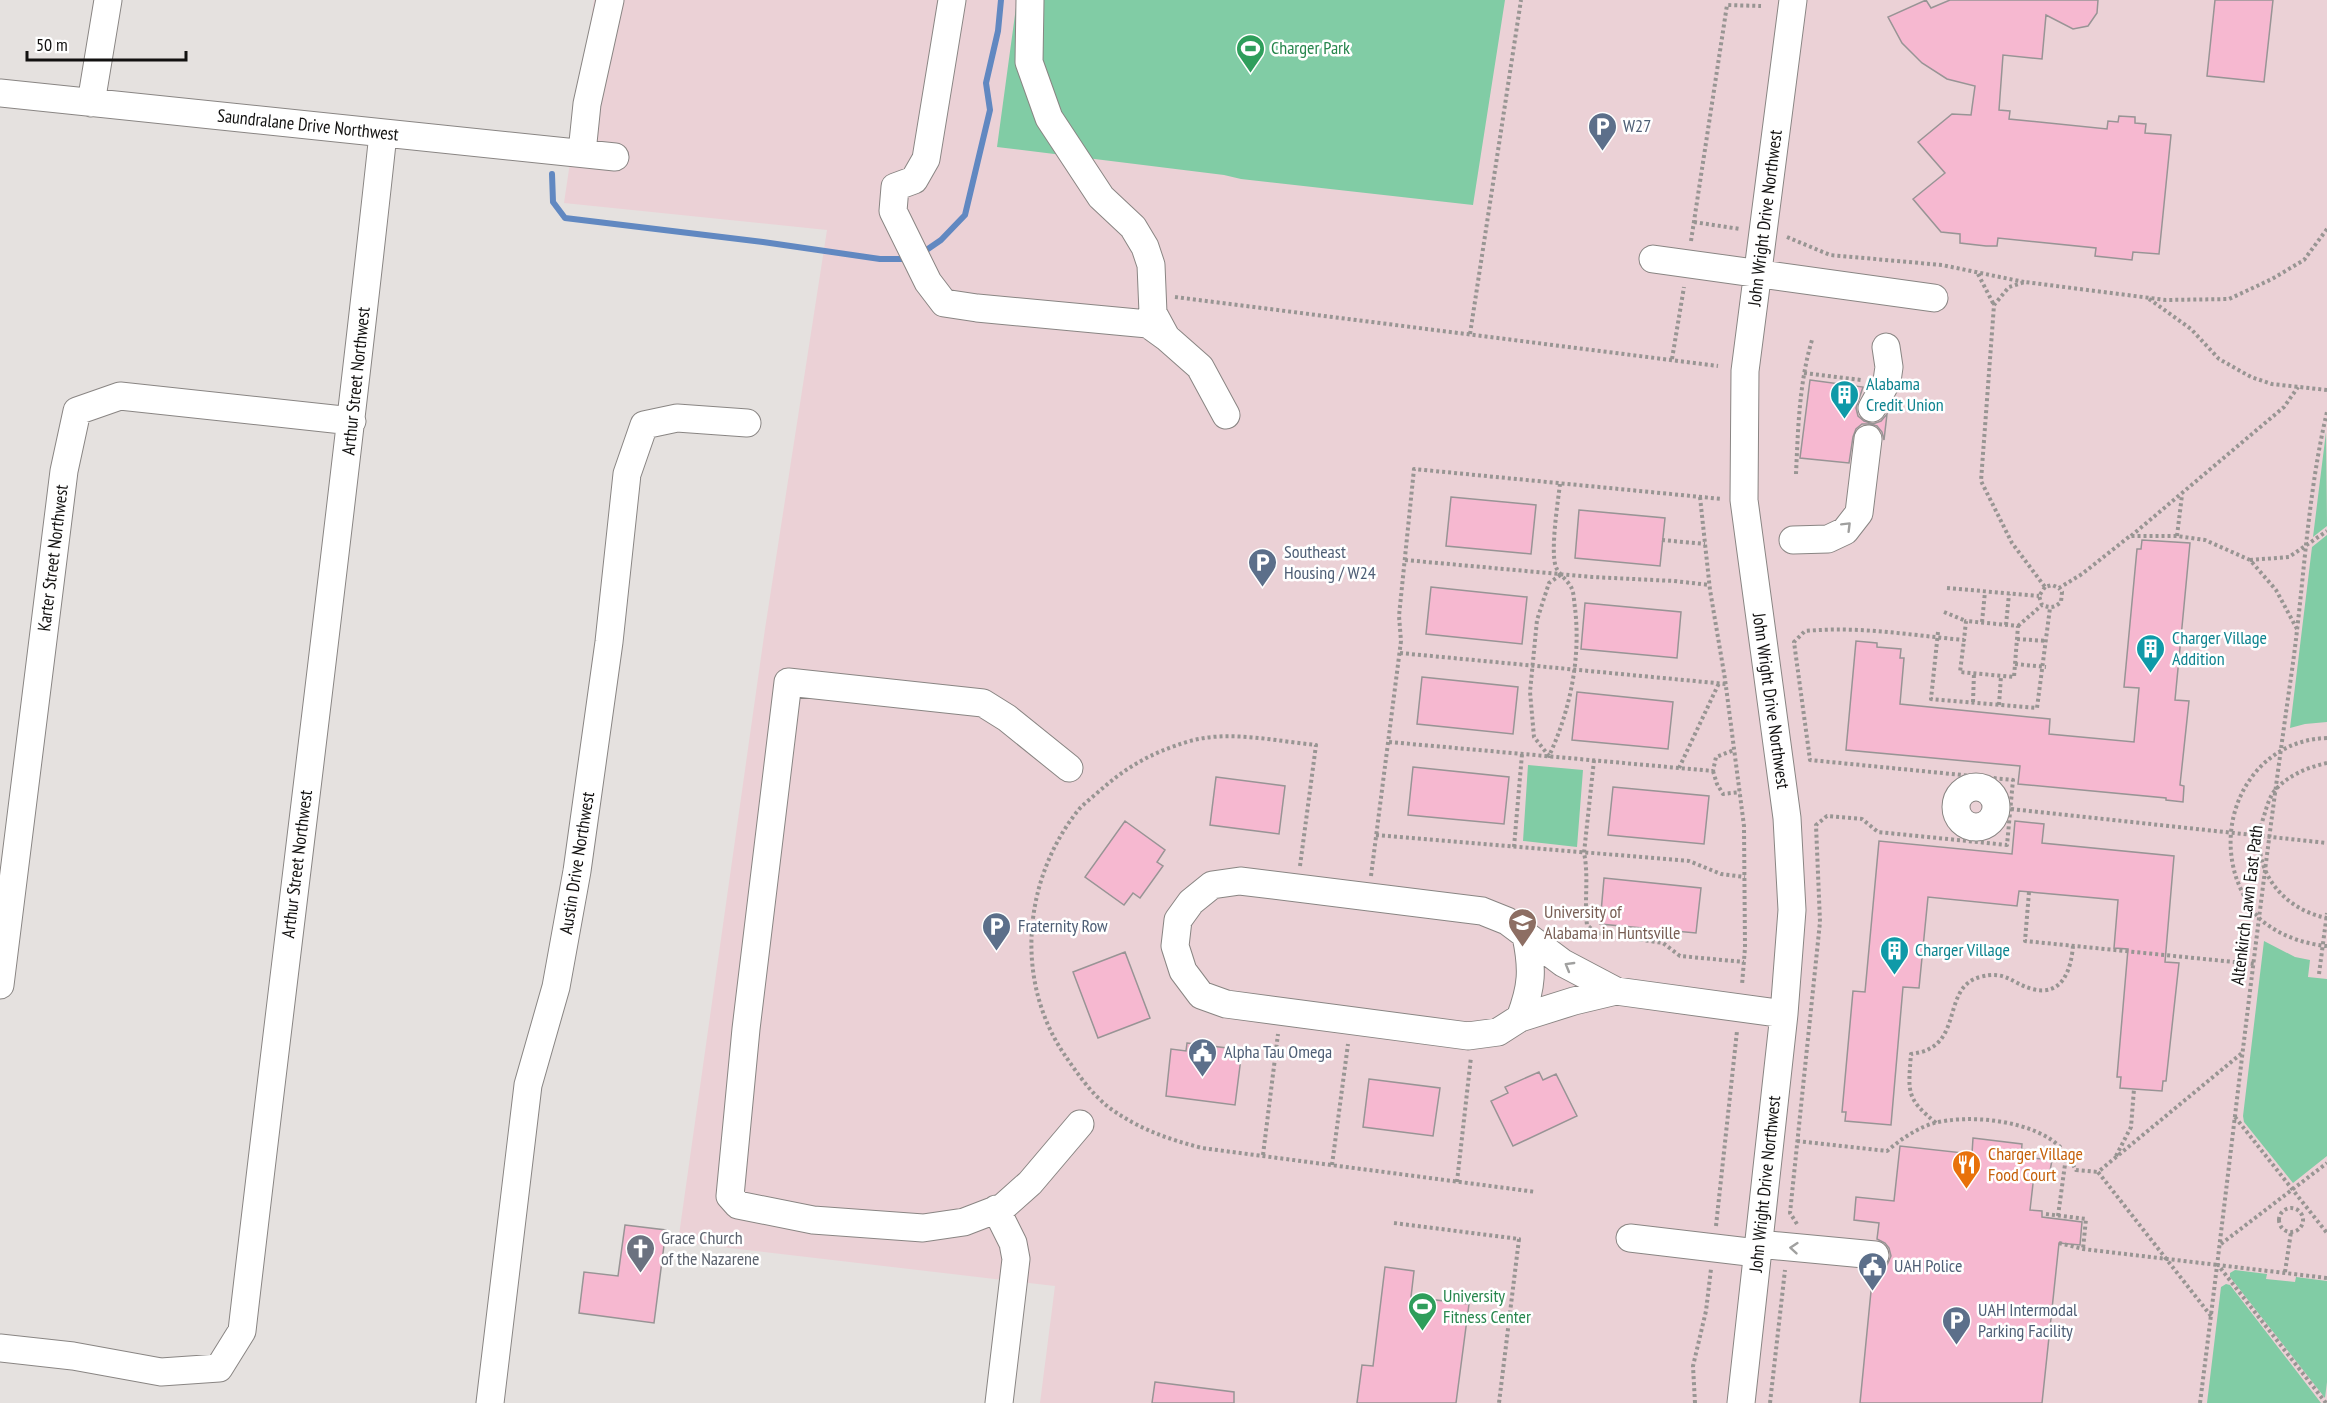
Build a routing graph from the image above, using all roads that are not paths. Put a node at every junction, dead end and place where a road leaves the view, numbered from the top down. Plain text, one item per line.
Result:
1 (108, 0) edge
2 (610, 0) edge
3 (952, 0) edge
4 (1030, 0) edge
5 (1793, 0) edge
6 (0, 93) edge
7 (91, 103) junction
8 (383, 134) junction
9 (582, 152) junction
10 (615, 157) dead end
11 (1653, 259) dead end
12 (1758, 273) junction
13 (1934, 298) dead end
14 (1166, 338) junction
15 (1886, 347) dead end
16 (1872, 408) dead end
17 (1226, 415) dead end
18 (352, 421) junction
19 (747, 423) dead end
20 (1868, 439) dead end
21 (1793, 540) dead end
22 (1069, 768) dead end
23 (1526, 936) junction
24 (0, 985) edge
25 (1616, 992) junction
26 (1784, 1014) junction
27 (1520, 1018) junction
28 (1080, 1124) dead end
29 (996, 1209) junction
30 (1630, 1238) dead end
31 (1758, 1249) junction
32 (1875, 1255) dead end
33 (0, 1348) edge
34 (490, 1403) edge
35 (999, 1403) edge
36 (1741, 1403) edge

1 - 7 street
2 - 9 street
3 - 14 street
4 - 14 street
5 - 12 street, John Wright Drive Northwest
6 - 7 street, Saundralane Drive Northwest
7 - 8 street, Saundralane Drive Northwest
8 - 9 street, Saundralane Drive Northwest
8 - 18 street, Arthur Street Northwest
9 - 10 street, Saundralane Drive Northwest
11 - 12 street
12 - 13 street
12 - 26 street, John Wright Drive Northwest
14 - 17 street
15 - 16 street
18 - 24 street, Karter Street Northwest
18 - 33 street, Arthur Street Northwest
19 - 34 street, Austin Drive Northwest
21 -> 20 street
22 - 29 street
25 -> 23 street
23 - 27 street
23 - 27 street
25 - 26 street
25 - 27 street
26 - 31 street, John Wright Drive Northwest
28 - 29 street
29 - 35 street
30 - 31 street
32 -> 31 street
31 - 36 street, John Wright Drive Northwest

